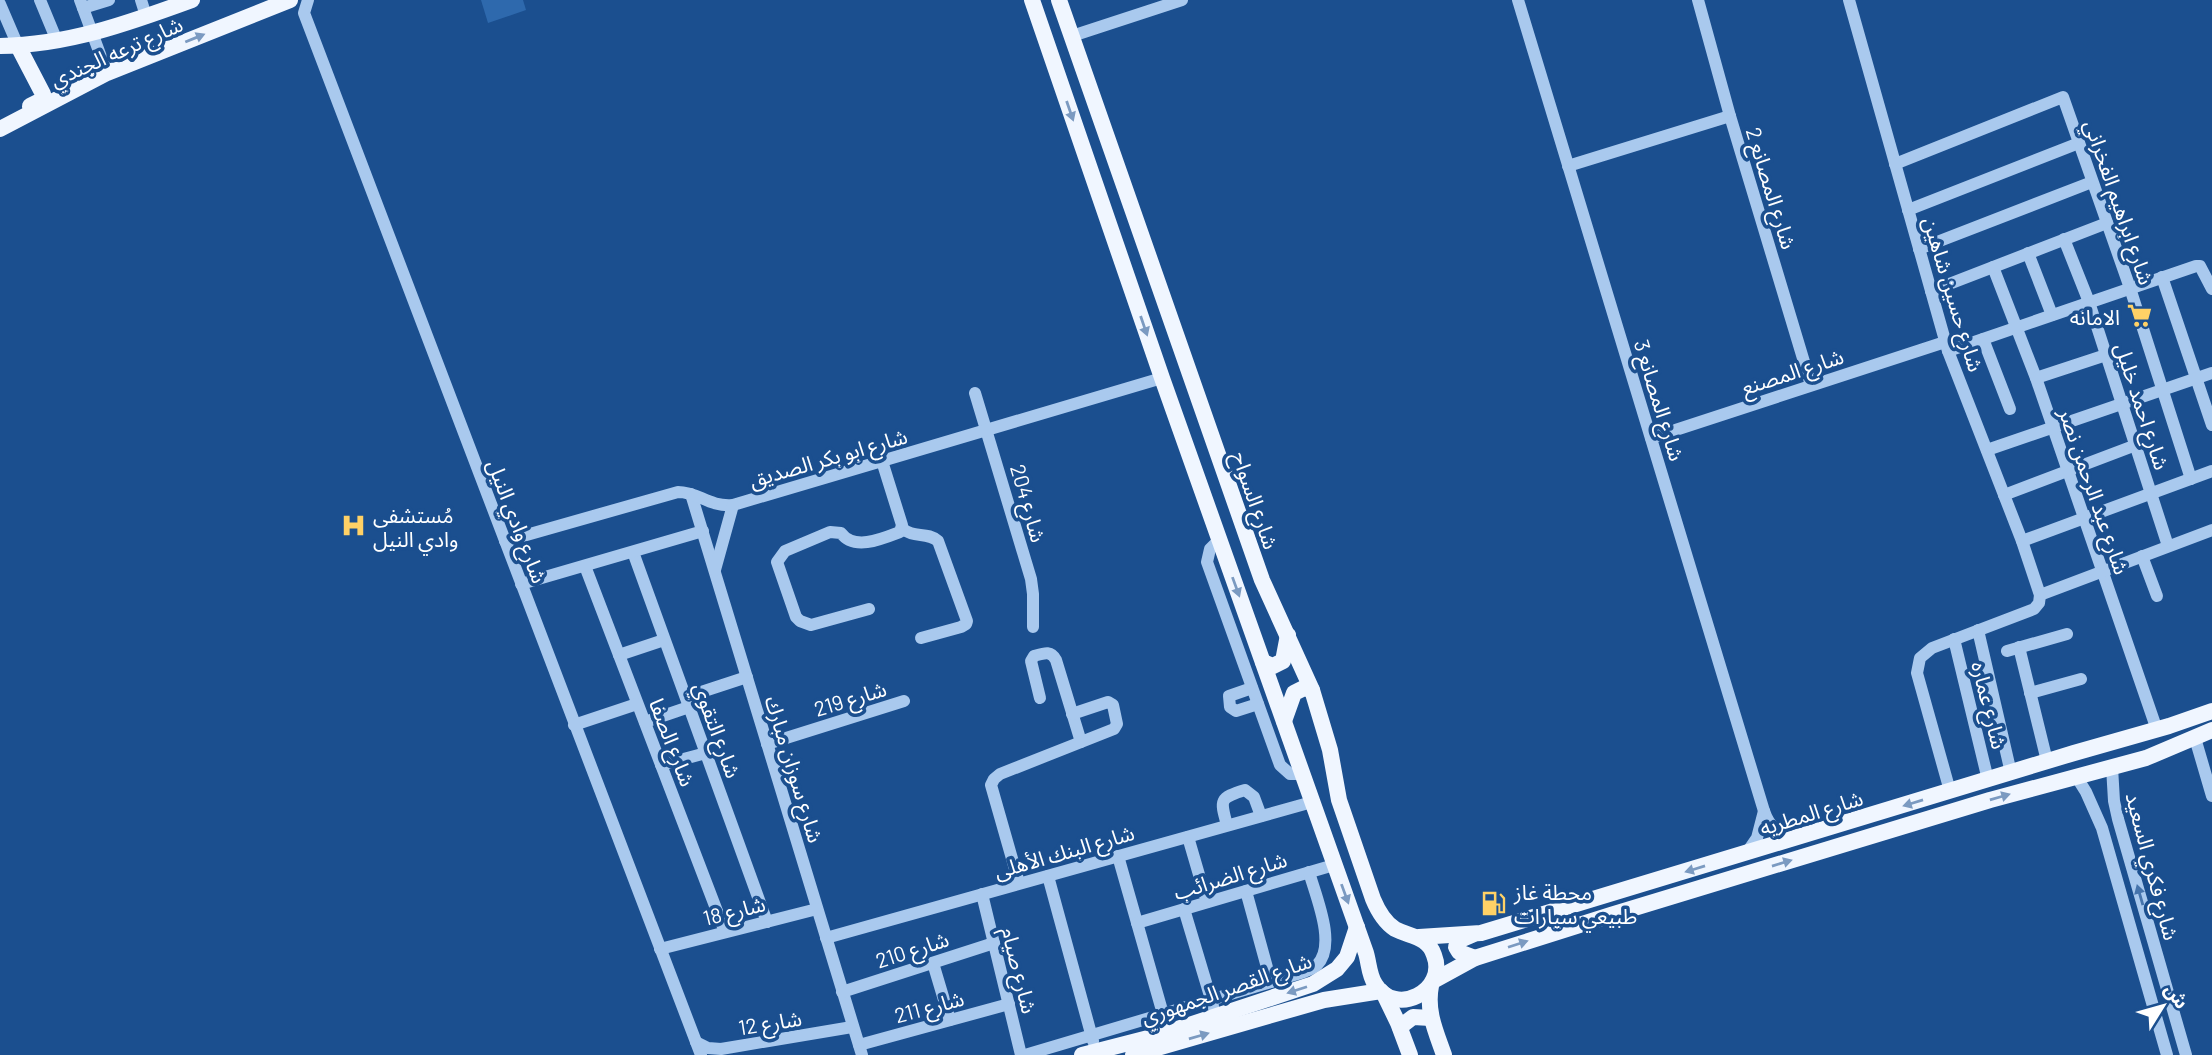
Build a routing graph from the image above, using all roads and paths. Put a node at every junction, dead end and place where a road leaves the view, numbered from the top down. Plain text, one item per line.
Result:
1 (40, 0) edge
2 (109, 0) edge
3 (141, 0) edge
4 (192, 0) edge
5 (290, 0) edge
6 (307, 0) edge
7 (1050, 0) edge
8 (1059, 0) edge
9 (1182, 0) edge
10 (1518, 0) edge
11 (1698, 0) edge
12 (1849, 0) edge
13 (1033, 3) edge
14 (0, 4) edge
15 (82, 4) edge
16 (146, 16) junction
17 (93, 34) junction
18 (1072, 36) junction
19 (57, 41) junction
20 (0, 46) edge
21 (18, 46) junction
22 (1056, 67) junction
23 (107, 73) junction
24 (46, 101) junction
25 (1730, 116) junction
26 (0, 121) edge
27 (0, 129) edge
28 (2079, 143) junction
29 (1895, 164) junction
30 (1568, 166) junction
31 (2092, 182) junction
32 (1908, 210) junction
33 (2107, 223) junction
34 (2064, 239) junction
35 (1919, 249) junction
36 (2028, 253) junction
37 (1993, 267) junction
38 (2162, 277) junction
39 (2130, 288) junction
40 (2212, 289) edge
41 (1931, 291) junction
42 (2088, 302) junction
43 (2052, 315) junction
44 (2017, 327) junction
45 (1983, 339) junction
46 (1947, 346) junction
47 (2106, 355) junction
48 (2212, 373) edge
49 (1162, 378) junction
50 (2036, 378) junction
51 (2196, 379) junction
52 (1811, 386) junction
53 (2162, 390) junction
54 (975, 393) dead end
55 (2122, 403) junction
56 (2010, 409) dead end
57 (2212, 425) edge
58 (2053, 427) junction
59 (987, 431) junction
60 (1651, 438) junction
61 (2136, 445) junction
62 (1987, 450) junction
63 (882, 461) junction
64 (2067, 470) junction
65 (2212, 471) edge
66 (2191, 479) junction
67 (2151, 493) junction
68 (691, 494) junction
69 (2004, 495) junction
70 (733, 505) junction
71 (2084, 517) junction
72 (902, 528) junction
73 (2212, 530) edge
74 (703, 531) junction
75 (1219, 540) junction
76 (505, 541) junction
77 (2022, 541) junction
78 (2168, 546) junction
79 (633, 552) junction
80 (2142, 556) junction
81 (585, 566) junction
82 (715, 570) junction
83 (2102, 570) junction
84 (521, 584) junction
85 (2040, 595) junction
86 (2157, 596) dead end
87 (869, 609) dead end
88 (1033, 627) dead end
89 (1979, 630) junction
90 (1288, 634) junction
91 (2067, 634) dead end
92 (921, 638) dead end
93 (1954, 639) junction
94 (664, 640) junction
95 (618, 655) junction
96 (1263, 662) junction
97 (747, 677) junction
98 (2081, 679) dead end
99 (1252, 688) junction
100 (1312, 690) junction
101 (2030, 693) junction
102 (1040, 698) dead end
103 (904, 701) dead end
104 (687, 702) junction
105 (638, 704) junction
106 (1258, 704) junction
107 (2212, 711) edge
108 (1072, 714) junction
109 (1284, 720) junction
110 (645, 722) junction
111 (574, 724) junction
112 (2212, 730) edge
113 (2155, 731) junction
114 (2195, 738) junction
115 (1081, 742) junction
116 (767, 744) junction
117 (706, 753) junction
118 (2074, 753) junction
119 (2160, 753) junction
120 (2047, 761) junction
121 (2131, 762) junction
122 (661, 765) junction
123 (2112, 767) junction
124 (2011, 773) junction
125 (1303, 774) junction
126 (2076, 776) junction
127 (1988, 780) junction
128 (1951, 791) junction
129 (2212, 796) edge
130 (1312, 802) junction
131 (1763, 811) junction
132 (1261, 816) junction
133 (1227, 825) junction
134 (1188, 836) junction
135 (1793, 839) junction
136 (1746, 854) junction
137 (1118, 856) junction
138 (1334, 865) junction
139 (1309, 872) junction
140 (1048, 876) junction
141 (1019, 883) junction
142 (1246, 891) junction
143 (982, 894) junction
144 (1207, 902) junction
145 (817, 909) junction
146 (1184, 909) junction
147 (767, 922) junction
148 (1137, 923) junction
149 (1357, 927) junction
150 (725, 932) junction
151 (1474, 934) junction
152 (826, 937) junction
153 (1419, 937) junction
154 (994, 943) junction
155 (660, 949) junction
156 (1475, 958) junction
157 (933, 963) junction
158 (1337, 969) junction
159 (1271, 982) junction
160 (1432, 984) junction
161 (842, 992) junction
162 (1382, 993) junction
163 (1349, 995) junction
164 (1211, 1000) junction
165 (1009, 1004) junction
166 (1164, 1014) junction
167 (1216, 1017) junction
168 (1431, 1018) junction
169 (950, 1020) junction
170 (852, 1027) junction
171 (1400, 1027) junction
172 (1168, 1031) junction
173 (696, 1042) junction
174 (1090, 1047) edge
175 (860, 1050) edge
176 (701, 1055) edge
177 (1023, 1055) edge
178 (1133, 1055) edge
179 (1410, 1055) edge
180 (1444, 1055) edge
181 (2166, 1055) edge
182 (2186, 1055) edge

1 - 19 street
2 - 15 street
3 - 16 street
4 - 16 main road, شارع ترعه الجندي
23 -> 5 main road, شارع ترعه الجندي
6 - 76 street, شارع وادي النيل
7 - 13 main road
8 - 18 main road, شارع السواح
9 - 18 street
10 - 30 street, شارع المصانع 3
11 - 25 street, شارع المصانع 2
12 - 29 street, شارع حسين شاهين
13 - 22 main road
14 - 21 street
15 - 17 street
16 - 17 main road, شارع ترعه الجندي
17 - 19 main road, شارع ترعه الجندي
17 - 23 street
18 - 22 main road
18 - 90 main road, شارع السواح
19 - 21 main road, شارع ترعه الجندي
20 - 21 main road, شارع ترعه الجندي
21 - 24 main road
22 -> 49 main road
23 - 24 main road, شارع ترعه الجندي
24 - 26 main road
24 - 27 main road, شارع ترعه الجندي
25 - 30 street
25 - 52 street, شارع المصانع 2
28 - 29 street, شارع ابراهيم الفخراني
28 - 31 street, شارع ابراهيم الفخراني
28 - 32 street
29 - 32 street, شارع حسين شاهين
30 - 60 street, شارع المصانع 3
31 - 33 street, شارع ابراهيم الفخراني
31 - 35 street
32 - 35 street, شارع حسين شاهين
33 - 34 street
33 - 39 street, شارع ابراهيم الفخراني
34 - 36 street
34 - 42 street, شارع احمد خليل
35 - 41 street, شارع حسين شاهين
36 - 37 street
36 - 43 street
37 - 41 street
37 - 44 street, شارع عبد الرحمن نصر
38 - 39 street, شارع المصنع
38 - 40 street, شارع المصنع
38 - 51 street
39 - 42 street, شارع المصنع
39 - 53 street, شارع ابراهيم الفخراني
41 - 46 street, شارع حسين شاهين
42 - 43 street, شارع المصنع
42 - 47 street, شارع احمد خليل
43 - 44 street, شارع المصنع
44 - 45 street, شارع المصنع
44 - 50 street, شارع عبد الرحمن نصر
45 - 46 street, شارع المصنع
45 - 56 street
46 - 52 street, شارع المصنع
46 - 62 street, شارع حسين شاهين
47 - 50 street
47 - 55 street, شارع احمد خليل
48 - 51 street
49 - 59 street, شارع ابو بكر الصديق
49 - 75 main road
50 - 58 street, شارع عبد الرحمن نصر
51 - 53 street
51 - 57 street
52 - 60 street, شارع المصنع
53 - 55 street
53 - 66 street, شارع ابراهيم الفخراني
54 - 59 street, شارع 204
55 - 58 street
55 - 61 street, شارع احمد خليل
58 - 62 street
58 - 64 street, شارع عبد الرحمن نصر
59 - 63 street, شارع ابو بكر الصديق
59 - 88 street, شارع 204
60 - 131 street, شارع المصانع 3
61 - 64 street
61 - 67 street, شارع احمد خليل
62 - 69 street, شارع حسين شاهين
63 - 70 street, شارع ابو بكر الصديق
63 - 72 street
64 - 69 street
64 - 71 street, شارع عبد الرحمن نصر
65 - 66 street
66 - 67 street
67 - 71 street
67 - 78 street, شارع احمد خليل
68 - 70 street, شارع ابو بكر الصديق
68 - 74 street, شارع سوزان مبارك
68 - 76 street, شارع ابو بكر الصديق
69 - 77 street, شارع حسين شاهين
70 - 82 street
71 - 77 street
71 - 83 street, شارع عبد الرحمن نصر
72 - 87 street
72 - 92 street
73 - 78 street
74 - 79 street
74 - 82 street, شارع سوزان مبارك
75 -> 96 main road
75 - 99 street
76 - 84 street, شارع وادي النيل
77 - 85 street, شارع حسين شاهين
78 - 80 street
79 - 81 street
79 - 94 street, شارع التقوي
80 - 83 street
80 - 86 street
81 - 84 street
81 - 95 street, شارع الصفا
82 - 97 street, شارع سوزان مبارك
83 - 85 street
83 - 113 street, شارع عبد الرحمن نصر
84 - 111 street, شارع وادي النيل
85 - 89 street
89 - 93 street
89 - 124 street
90 - 96 main road
90 - 100 main road, شارع السواح
91 - 101 street
93 - 127 street, شارع عماره
93 - 128 street
94 - 95 street
94 - 104 street, شارع التقوي
95 - 105 street, شارع الصفا
96 - 109 main road
97 - 104 street
97 - 116 street, شارع سوزان مبارك
98 - 101 street
99 - 106 street
99 - 106 street
100 - 109 main road
100 - 153 main road, شارع السواح
101 - 120 street
102 - 108 street
103 - 116 street, شارع 219
104 - 110 street
104 - 117 street, شارع التقوي
105 - 110 street, شارع الصفا
105 - 111 street
106 - 125 street
107 - 113 main road, شارع المطريه
108 - 115 street
108 - 115 street
109 - 125 main road
110 - 122 street, شارع الصفا
111 - 155 street, شارع وادي النيل
112 - 114 main road, شارع المطريه
113 - 118 main road, شارع المطريه
113 - 119 main road
114 - 119 main road, شارع المطريه
114 - 129 street
115 - 141 street
116 - 145 street, شارع سوزان مبارك
117 - 122 street
117 - 147 street, شارع التقوي
118 - 120 main road, شارع المطريه
118 - 121 main road
119 - 121 main road, شارع المطريه
120 - 124 main road, شارع المطريه
121 - 123 main road, شارع المطريه
122 - 150 street, شارع الصفا
123 - 126 main road, شارع المطريه
182 -> 123 street, شارع فكري السعيد
124 - 127 main road, شارع المطريه
125 - 130 main road
156 -> 126 main road, شارع المطريه
126 - 181 street, شارع فكري السعيد
127 - 128 main road, شارع المطريه
128 -> 135 main road, شارع المطريه
130 - 132 street, شارع البنك الأهلى
130 - 138 main road
131 - 135 street, شارع المصانع 3
131 - 136 street
132 - 133 street, شارع البنك الأهلى
132 - 133 street
133 - 134 street, شارع البنك الأهلى
134 - 137 street, شارع البنك الأهلى
134 - 144 street
135 - 136 main road, شارع المطريه
136 -> 151 main road, شارع المطريه
137 - 140 street, شارع البنك الأهلى
137 - 148 street
138 - 139 street, شارع الضرائب
138 -> 149 main road
139 - 142 street, شارع الضرائب
139 - 159 street
140 - 141 street, شارع البنك الأهلى
140 - 174 street
141 - 143 street, شارع البنك الأهلى
142 - 144 street, شارع الضرائب
142 - 159 street
143 - 152 street, شارع البنك الأهلى
143 - 154 street, شارع صيام
144 - 146 street, شارع الضرائب
145 - 147 street, شارع 18
145 - 152 street, شارع سوزان مبارك
146 - 148 street, شارع الضرائب
146 - 164 street
147 - 150 street, شارع 18
148 - 166 street
149 - 158 main road, شارع القصر الجمهوري
149 - 162 main road
150 - 155 street, شارع 18
151 - 153 main road, شارع المطريه
151 - 156 main road
152 - 161 street, شارع سوزان مبارك
153 - 160 main road
154 - 157 street, شارع 210
154 - 165 street, شارع صيام
155 - 173 street, شارع وادي النيل
156 - 160 main road, شارع المطريه
157 - 161 street, شارع 210
157 - 169 street
158 - 163 main road
158 -> 167 main road, شارع القصر الجمهوري
159 - 164 street
160 - 162 main road
160 - 168 main road
161 - 170 street, شارع سوزان مبارك
162 - 163 main road, شارع القصر الجمهوري
162 - 171 main road
178 -> 163 main road, شارع القصر الجمهوري
164 - 166 street
164 - 167 street
165 - 169 street, شارع 211
165 - 177 street, شارع صيام
166 - 172 street
166 - 174 street
167 - 172 main road, شارع القصر الجمهوري
168 - 171 main road
168 - 180 main road
169 - 175 street, شارع 211
170 - 173 street, شارع 12
170 - 175 street, شارع سوزان مبارك
171 - 179 main road
172 - 174 main road, شارع القصر الجمهوري
173 - 176 street, شارع وادي النيل
174 - 177 street

